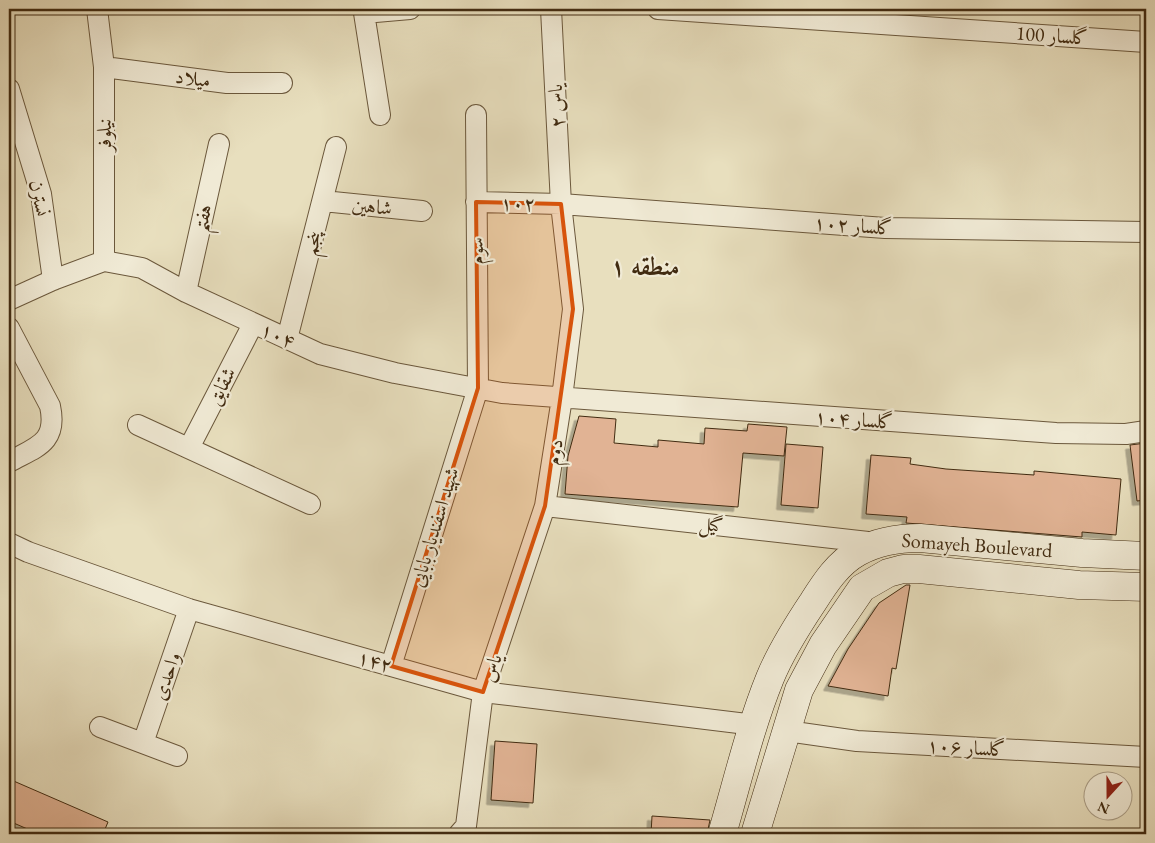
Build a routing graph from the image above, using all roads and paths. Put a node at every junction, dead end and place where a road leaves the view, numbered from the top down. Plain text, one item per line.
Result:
1 (97, 9) edge
2 (410, 9) edge
3 (551, 9) edge
4 (658, 9) edge
5 (1146, 42) edge
6 (104, 67) junction
7 (282, 83) dead end
8 (9, 89) edge
9 (380, 115) dead end
10 (476, 115) dead end
11 (219, 144) dead end
12 (336, 147) dead end
13 (323, 201) junction
14 (476, 202) junction
15 (561, 204) junction
16 (422, 211) dead end
17 (1146, 232) edge
18 (104, 261) junction
19 (53, 280) junction
20 (186, 292) junction
21 (9, 300) edge
22 (253, 324) junction
23 (9, 328) edge
24 (287, 339) junction
25 (478, 388) junction
26 (562, 398) junction
27 (138, 425) dead end
28 (1146, 430) edge
29 (189, 448) junction
30 (9, 462) edge
31 (310, 504) dead end
32 (545, 506) junction
33 (9, 543) edge
34 (877, 543) junction
35 (1146, 556) edge
36 (1146, 587) edge
37 (189, 610) junction
38 (391, 666) junction
39 (483, 692) junction
40 (755, 726) junction
41 (100, 727) dead end
42 (787, 731) junction
43 (143, 743) junction
44 (177, 756) dead end
45 (1146, 757) edge
46 (459, 834) edge
47 (722, 834) edge
48 (755, 834) edge

1 - 6 street, نیلوفر
2 - 9 street
3 - 15 street, یاس ۲
4 - 5 street, گلسار 100
6 - 7 street, میلاد
6 - 18 street, نیلوفر
8 - 19 street, نسترن
10 - 14 street, سوم
11 - 20 street, هفتم
12 - 13 street, پنجم
13 - 16 street, شاهین
13 - 24 street, پنجم
14 - 15 street, ۱۰۲
14 - 25 street, سوم
15 - 17 street, گلسار ۱۰۲
15 - 26 street, یاس ۲
18 - 19 street
18 - 20 street, ۱۰۴
19 - 21 street
20 - 22 street, ۱۰۴
22 - 24 street, ۱۰۴
22 - 29 street, شقایق
23 - 30 street
24 - 25 street, ۱۰۴
25 - 26 street, ۱۰۴
25 - 38 street, شهید اسفندیار بابایی
26 - 28 street, گلسار ۱۰۴
26 - 32 street, دوم
27 - 29 street
29 - 31 street
32 - 34 street, گیل
32 - 39 street, یاس
33 - 37 street, ۱۴۲
34 - 35 main road, Somayeh Boulevard
34 - 40 main road, Somayeh Boulevard
36 - 42 main road, Somayeh Boulevard
37 - 38 street, ۱۴۲
37 - 43 street, واحدی
38 - 39 street, ۱۴۲
39 - 40 street, ۱۴۲
39 - 46 street, یاس
40 - 42 main road
40 - 47 main road, Somayeh Boulevard
41 - 43 street
42 - 45 street, گلسار ۱۰۶
42 - 48 main road, Somayeh Boulevard
43 - 44 street

